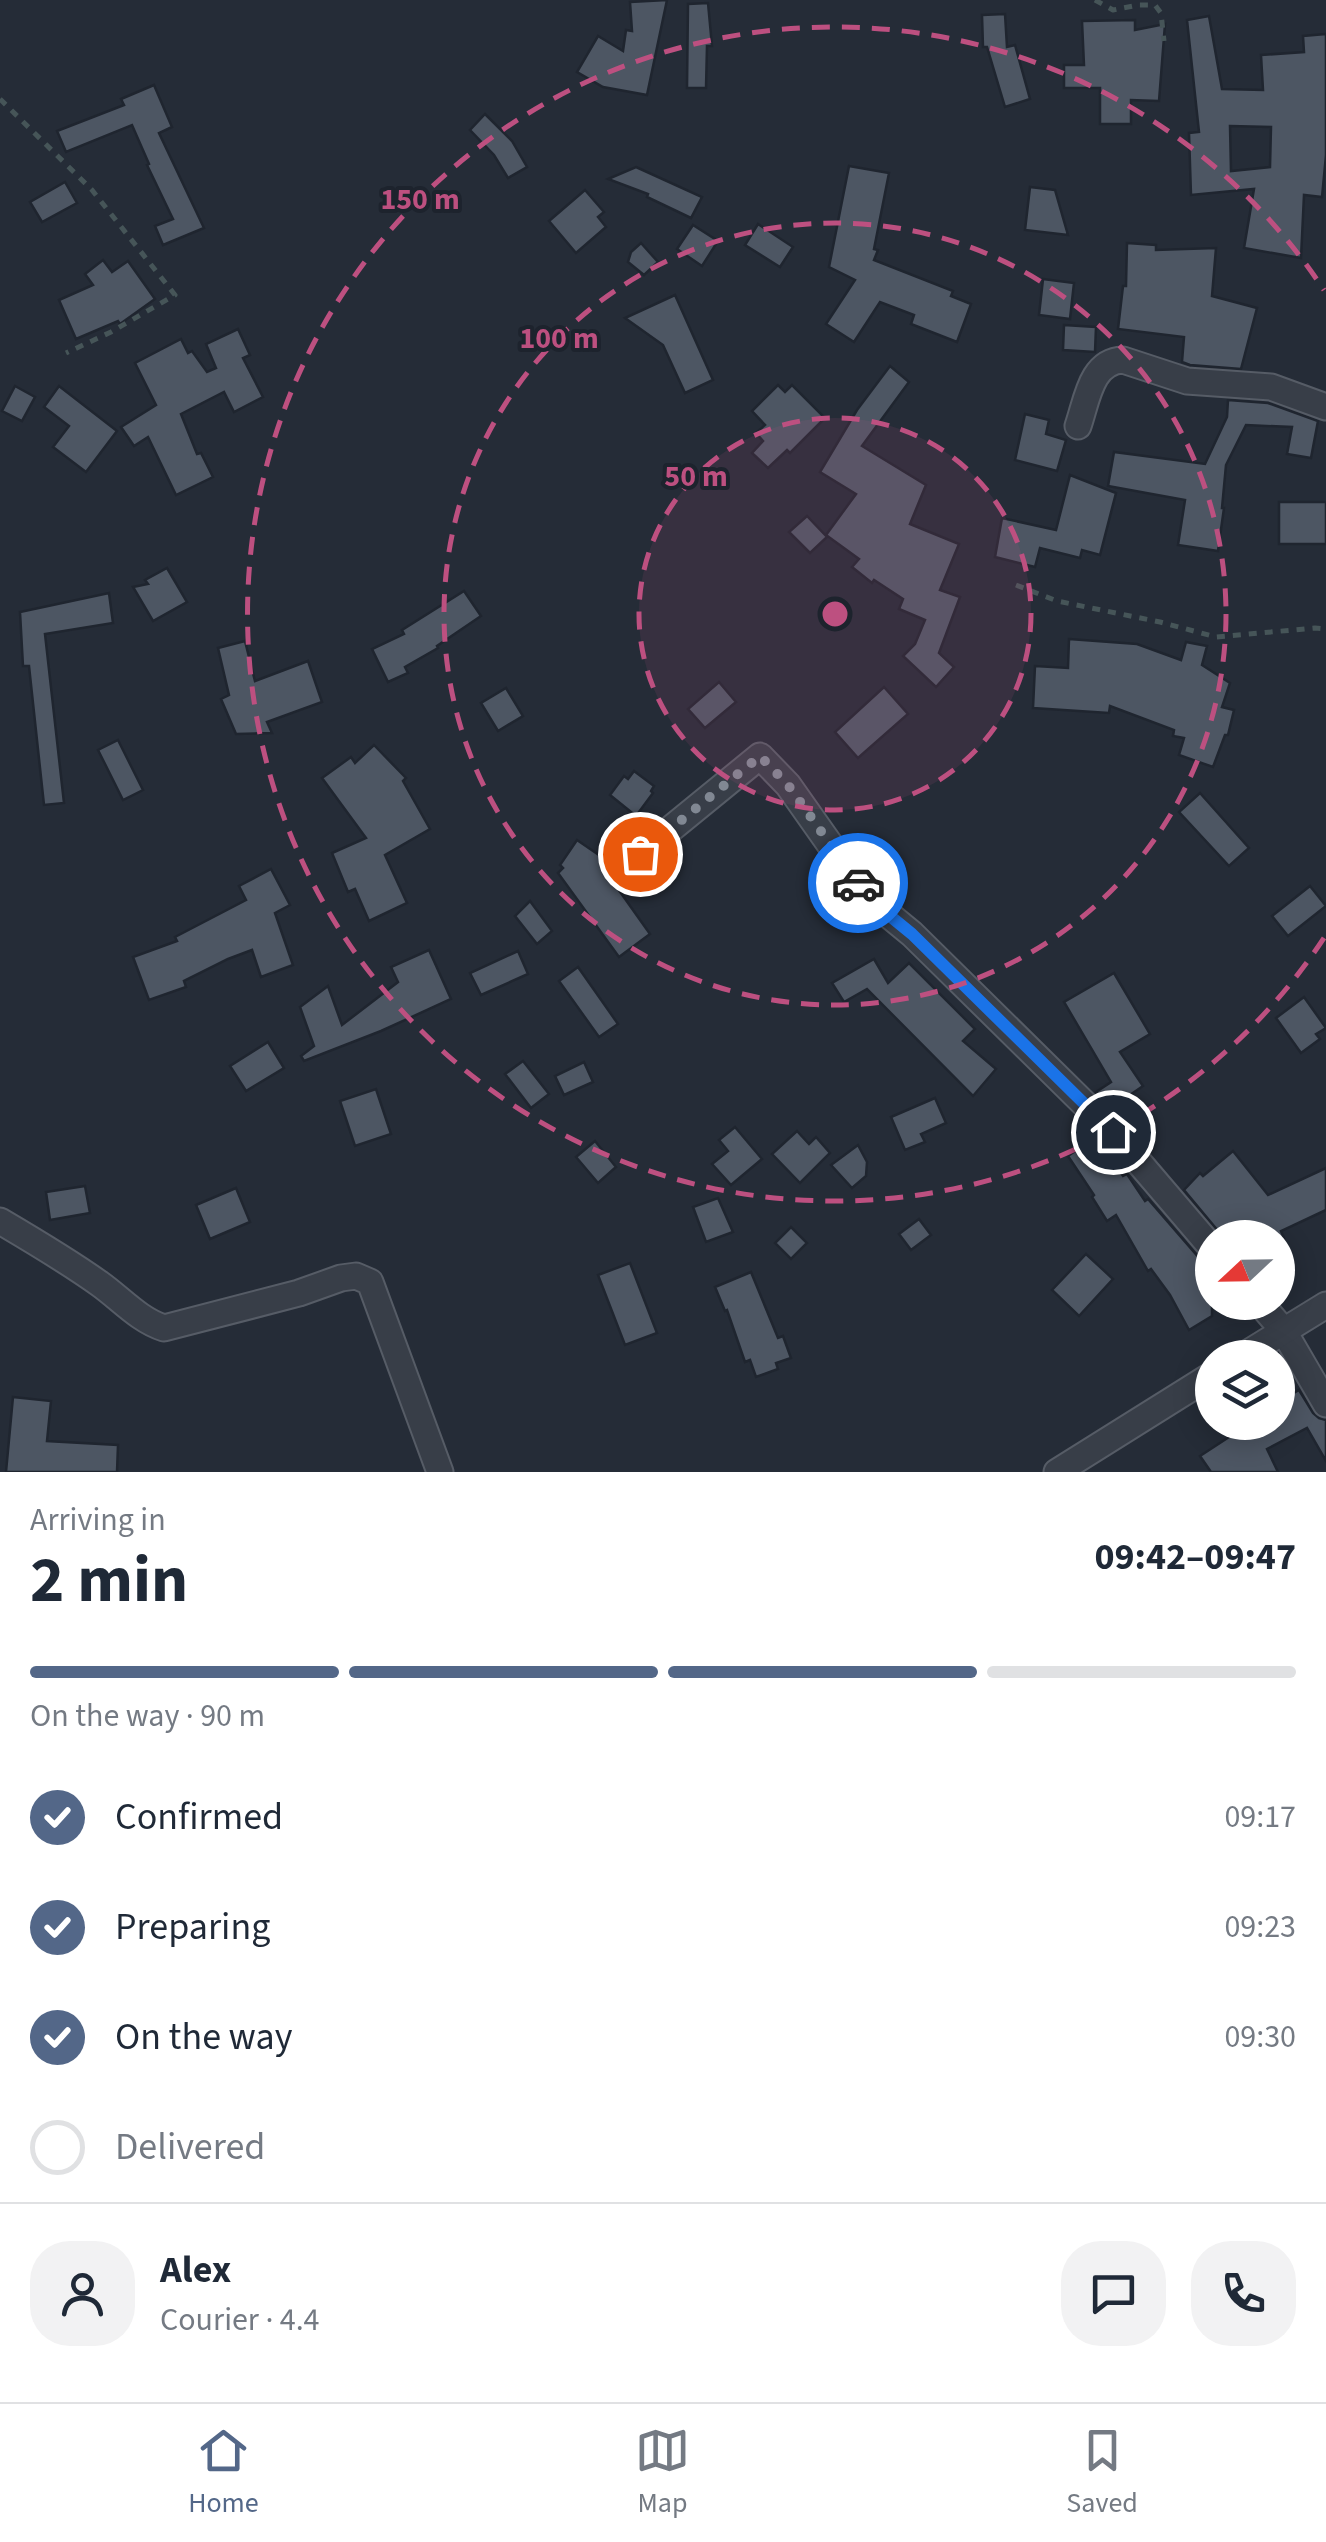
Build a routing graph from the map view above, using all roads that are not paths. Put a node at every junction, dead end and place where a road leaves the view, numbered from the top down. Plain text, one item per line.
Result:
1 (1326, 407) edge
2 (1078, 426) dead end
3 (640, 854) dead end
4 (0, 1221) edge
5 (1195, 1228) edge
6 (1326, 1305) edge
7 (1275, 1320) edge
8 (1283, 1330) junction
9 (1268, 1340) edge
10 (1195, 1386) edge
11 (1326, 1404) edge
12 (440, 1472) edge
13 (1057, 1472) edge

1 - 2 street
3 - 5 street
4 - 12 street
6 - 8 street
7 - 8 street
8 - 9 street
8 - 11 street
10 - 13 street

